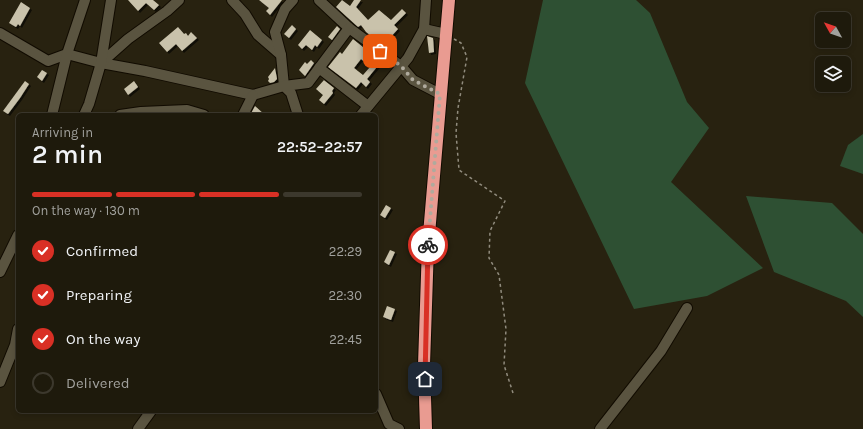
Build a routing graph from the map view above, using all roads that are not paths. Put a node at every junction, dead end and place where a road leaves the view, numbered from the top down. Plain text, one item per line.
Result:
1 (85, 0) edge
2 (111, 0) edge
3 (179, 0) edge
4 (232, 0) edge
5 (293, 0) edge
6 (319, 0) edge
7 (426, 0) edge
8 (449, 0) edge
9 (349, 28) junction
10 (424, 29) junction
11 (0, 34) edge
12 (446, 34) junction
13 (67, 54) junction
14 (281, 54) junction
15 (101, 64) junction
16 (401, 66) junction
17 (319, 68) junction
18 (284, 86) junction
19 (440, 94) junction
20 (253, 95) junction
21 (363, 111) edge
22 (52, 113) edge
23 (85, 113) edge
24 (134, 113) edge
25 (197, 113) edge
26 (244, 113) edge
27 (297, 113) edge
28 (16, 239) edge
29 (0, 272) edge
30 (687, 308) dead end
31 (16, 339) edge
32 (0, 382) edge
33 (378, 399) edge
34 (150, 413) edge
35 (138, 429) edge
36 (399, 429) edge
37 (426, 429) edge
38 (600, 429) edge

1 - 13 street
2 - 15 street
3 - 15 street
4 - 14 street
5 - 14 street
6 - 9 street
7 - 10 street
8 - 12 highway
9 - 16 street
9 - 17 street
10 - 12 street
10 - 16 street
11 - 13 street
12 - 19 highway
13 - 15 street
13 - 22 street
14 - 18 street
15 - 20 street
15 - 23 street
16 - 19 street
16 - 21 street
17 - 18 street
17 - 21 street
18 - 20 street
18 - 27 street
19 - 37 highway
20 - 26 street
24 - 25 street
28 - 29 street
30 - 38 street
31 - 32 street
33 - 36 street
34 - 35 street

